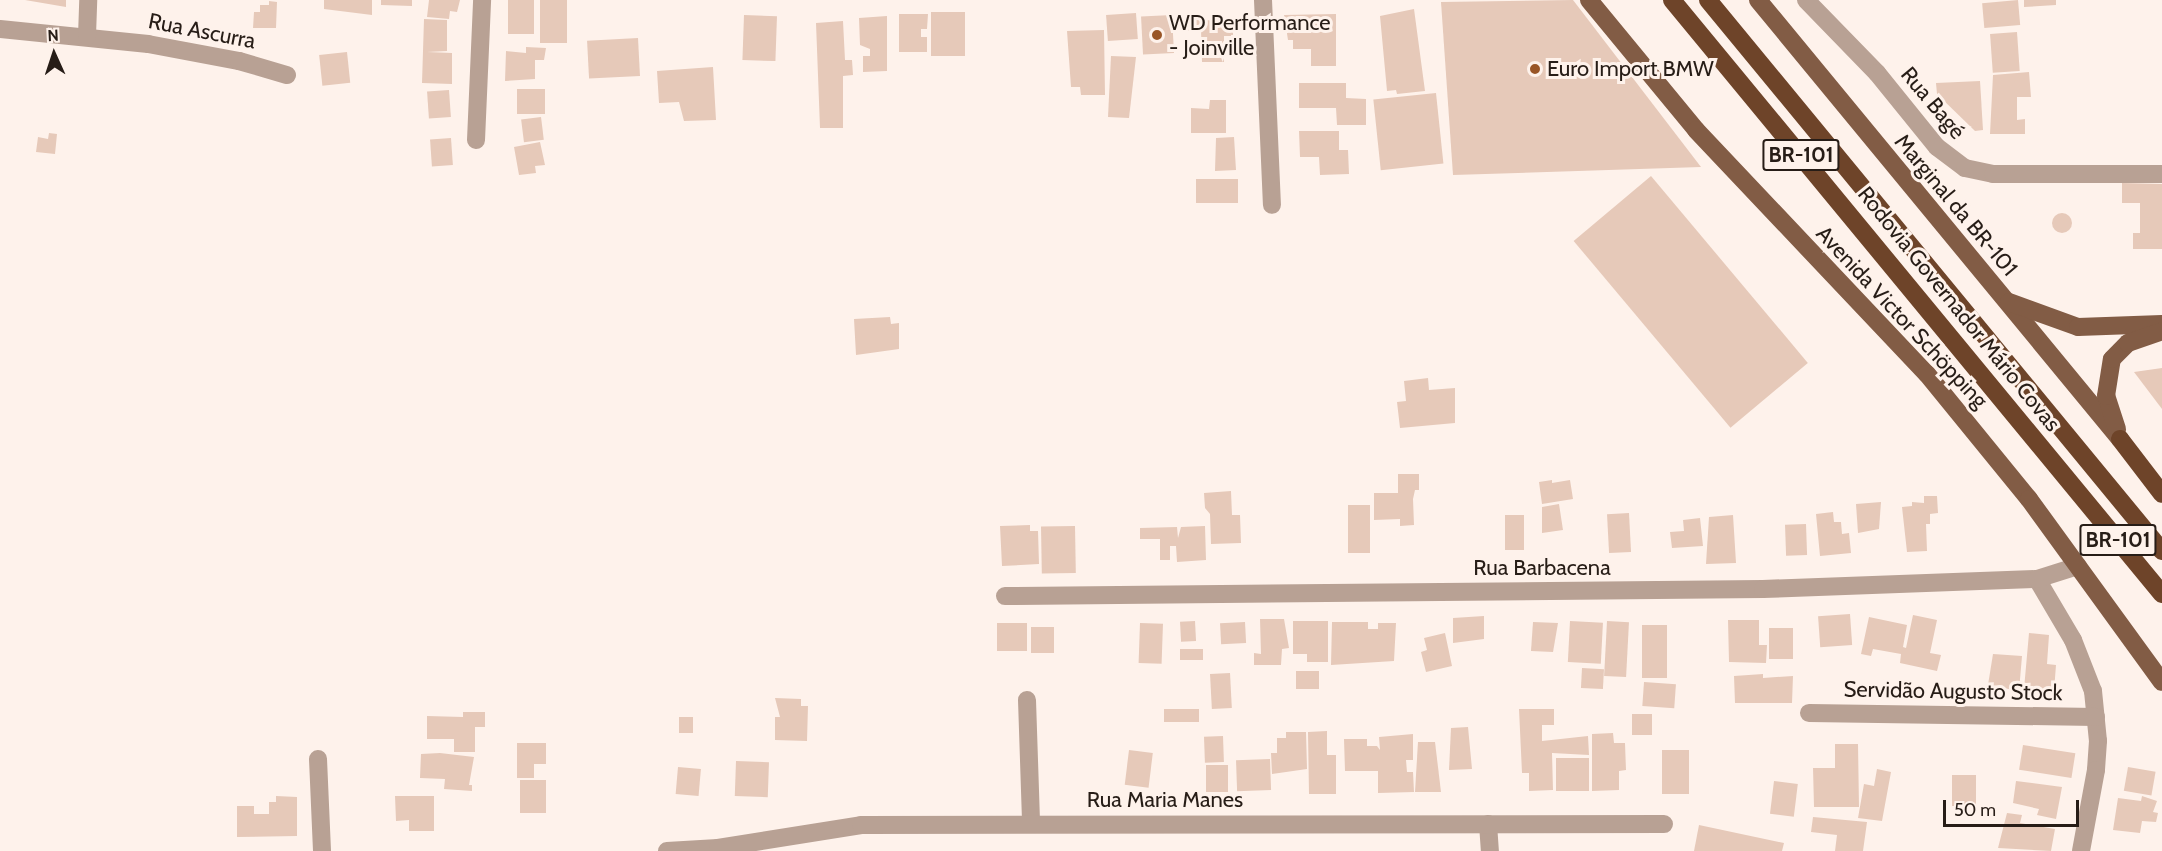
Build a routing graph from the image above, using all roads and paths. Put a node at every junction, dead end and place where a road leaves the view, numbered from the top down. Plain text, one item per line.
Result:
1 (88, 0) edge
2 (482, 0) edge
3 (1263, 0) edge
4 (1589, 0) edge
5 (1672, 0) edge
6 (1708, 0) edge
7 (1758, 0) edge
8 (1806, 0) edge
9 (0, 29) edge
10 (87, 36) junction
11 (287, 75) dead end
12 (476, 140) dead end
13 (2162, 174) edge
14 (1272, 205) dead end
15 (2005, 301) junction
16 (2162, 324) edge
17 (2162, 331) edge
18 (2120, 439) junction
19 (2162, 494) edge
20 (2162, 551) edge
21 (2078, 566) junction
22 (2037, 579) junction
23 (2162, 594) edge
24 (1005, 596) dead end
25 (2162, 682) edge
26 (1027, 700) dead end
27 (1809, 713) dead end
28 (2096, 717) junction
29 (318, 759) dead end
30 (1031, 824) junction
31 (1488, 824) junction
32 (1664, 824) dead end
33 (322, 851) edge
34 (667, 851) edge
35 (1490, 851) edge
36 (2081, 851) edge

1 - 10 street
2 - 12 street
3 - 14 street
4 - 21 main road, Avenida Victor Schöpping
5 - 23 highway, Rodovia Governador Mário Covas / BR-101
6 - 20 highway, Rodovia Governador Mário Covas / BR-101
7 - 15 main road, Marginal da BR-101
8 - 13 street, Rua Bagé
9 - 10 street, Rua Ascurra
10 - 11 street, Rua Ascurra
15 - 16 main road
15 - 18 main road, Marginal da BR-101
17 - 18 main road
18 - 19 highway
21 - 22 street, Rua Barbacena
21 - 25 main road, Avenida Victor Schöpping
22 - 24 street, Rua Barbacena
22 - 28 street
26 - 30 street
27 - 28 street, Servidão Augusto Stock
28 - 36 street
29 - 33 street
30 - 31 street, Rua Maria Manes
30 - 34 street, Rua Maria Manes
31 - 32 street, Rua Maria Manes
31 - 35 street

